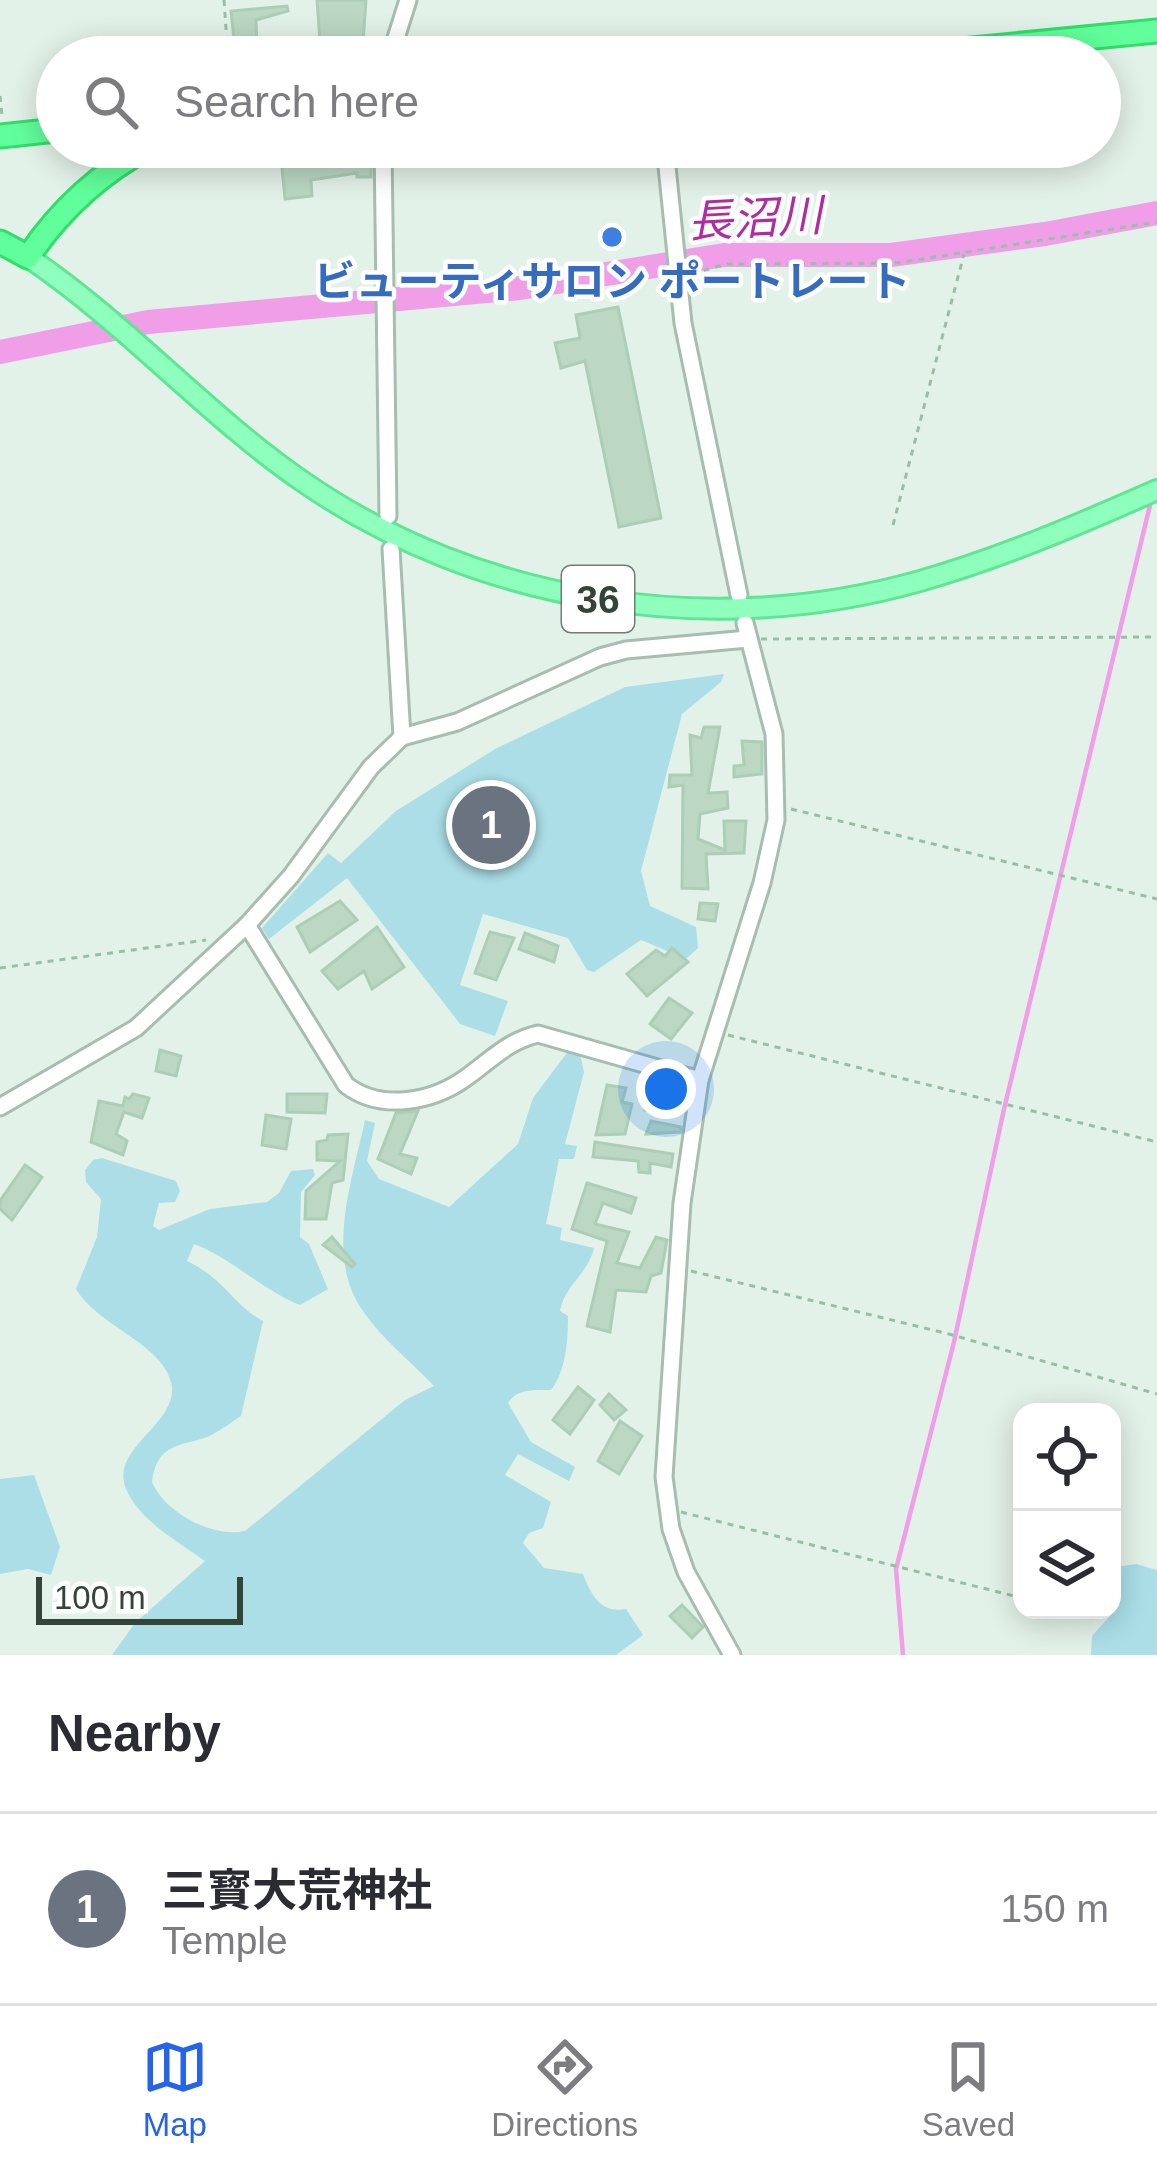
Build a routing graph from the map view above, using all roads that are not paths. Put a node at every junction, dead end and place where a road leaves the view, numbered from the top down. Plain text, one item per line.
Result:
1 (408, 0) edge
2 (1157, 32) edge
3 (397, 36) edge
4 (1114, 36) edge
5 (36, 132) edge
6 (2, 135) edge
7 (118, 168) edge
8 (384, 168) edge
9 (666, 168) edge
10 (0, 242) edge
11 (28, 257) junction
12 (1157, 490) edge
13 (388, 516) dead end
14 (391, 549) dead end
15 (739, 595) dead end
16 (402, 737) junction
17 (247, 925) junction
18 (700, 1080) junction
19 (0, 1107) edge
20 (732, 1655) edge

1 - 3 street
2 - 4 highway
5 - 6 highway
7 - 11 highway
8 - 13 street
9 - 15 street
10 - 11 highway
11 - 12 main road, 36
14 - 16 street
16 - 17 street
16 - 18 street
17 - 18 street
17 - 19 street
18 - 20 street

